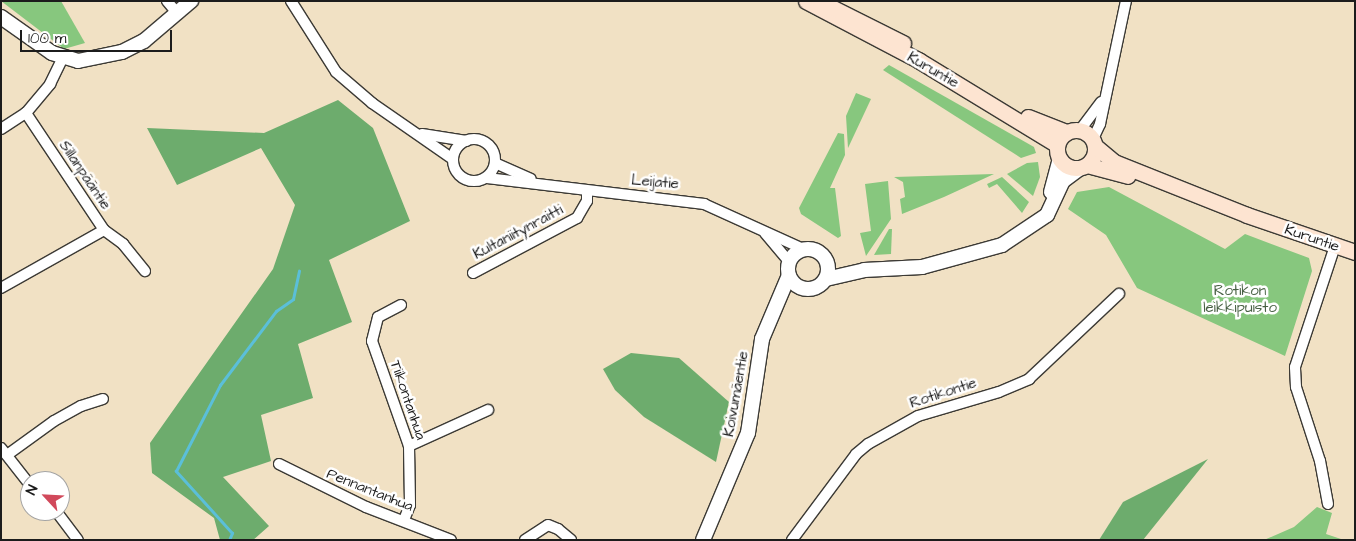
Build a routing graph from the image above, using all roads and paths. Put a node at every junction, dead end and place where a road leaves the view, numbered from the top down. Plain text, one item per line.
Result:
1 (167, 1) edge
2 (191, 1) edge
3 (291, 1) edge
4 (806, 1) edge
5 (819, 1) edge
6 (1126, 1) edge
7 (178, 14) junction
8 (1, 17) edge
9 (63, 57) junction
10 (1105, 95) junction
11 (26, 113) junction
12 (1, 129) edge
13 (421, 134) junction
14 (466, 140) junction
15 (1075, 142) junction
16 (453, 159) junction
17 (495, 163) junction
18 (1083, 167) junction
19 (486, 178) junction
20 (539, 182) junction
21 (587, 191) junction
22 (1186, 191) junction
23 (1028, 229) junction
24 (104, 230) junction
25 (763, 230) junction
26 (1335, 246) junction
27 (803, 249) junction
28 (1355, 252) edge
29 (828, 262) junction
30 (789, 268) junction
31 (864, 270) junction
32 (145, 271) dead end
33 (473, 273) dead end
34 (826, 279) junction
35 (1, 288) edge
36 (800, 288) junction
37 (1119, 294) dead end
38 (401, 305) dead end
39 (775, 309) junction
40 (103, 399) dead end
41 (488, 410) dead end
42 (409, 446) junction
43 (4, 452) edge
44 (279, 464) dead end
45 (20, 472) edge
46 (1328, 504) dead end
47 (404, 520) junction
48 (64, 521) edge
49 (78, 540) edge
50 (451, 540) edge
51 (526, 540) edge
52 (571, 540) edge
53 (703, 540) edge
54 (792, 540) edge

1 - 7 street
2 - 7 street
3 - 13 street, Leijatie
4 - 15 main road, Kuruntie
5 - 15 main road, Kuruntie
6 - 10 street
7 - 9 street
8 - 9 street
9 - 11 street
10 - 15 street
10 - 15 street
11 - 12 street
11 - 24 street, Sillanpääntie
13 - 14 street, Leijatie
13 - 16 street, Leijatie
14 - 16 street
14 - 17 street, Leijatie
15 - 18 main road
15 - 18 main road, Kuruntie
15 - 22 main road, Kuruntie
15 - 23 street
16 - 19 street, Leijatie
17 - 19 street
17 - 20 street, Leijatie
18 - 22 main road, Kuruntie
18 - 23 street
19 - 20 street, Leijatie
20 - 21 street, Leijatie
21 - 25 street, Leijatie
21 - 33 street, Kultaniitynraitti
22 - 26 main road, Kuruntie
23 - 31 street
24 - 32 street
24 - 35 street, Sillanpääntie
25 - 27 street, Leijatie
25 - 30 street, Leijatie
26 - 28 main road, Kuruntie
26 - 46 street
27 - 29 street
27 - 30 street
29 - 31 street
29 - 34 street
30 - 36 street
30 - 39 street, Koivumäentie
31 - 34 street
34 - 36 street
36 - 39 street, Koivumäentie
37 - 54 street, Rotikontie
38 - 42 street, Tiikontanhua
39 - 53 street, Koivumäentie
40 - 43 street
41 - 42 street
42 - 47 street, Tiikontanhua
43 - 45 street
44 - 47 street, Pennantanhua
47 - 50 street, Pennantanhua
48 - 49 street
51 - 52 street

